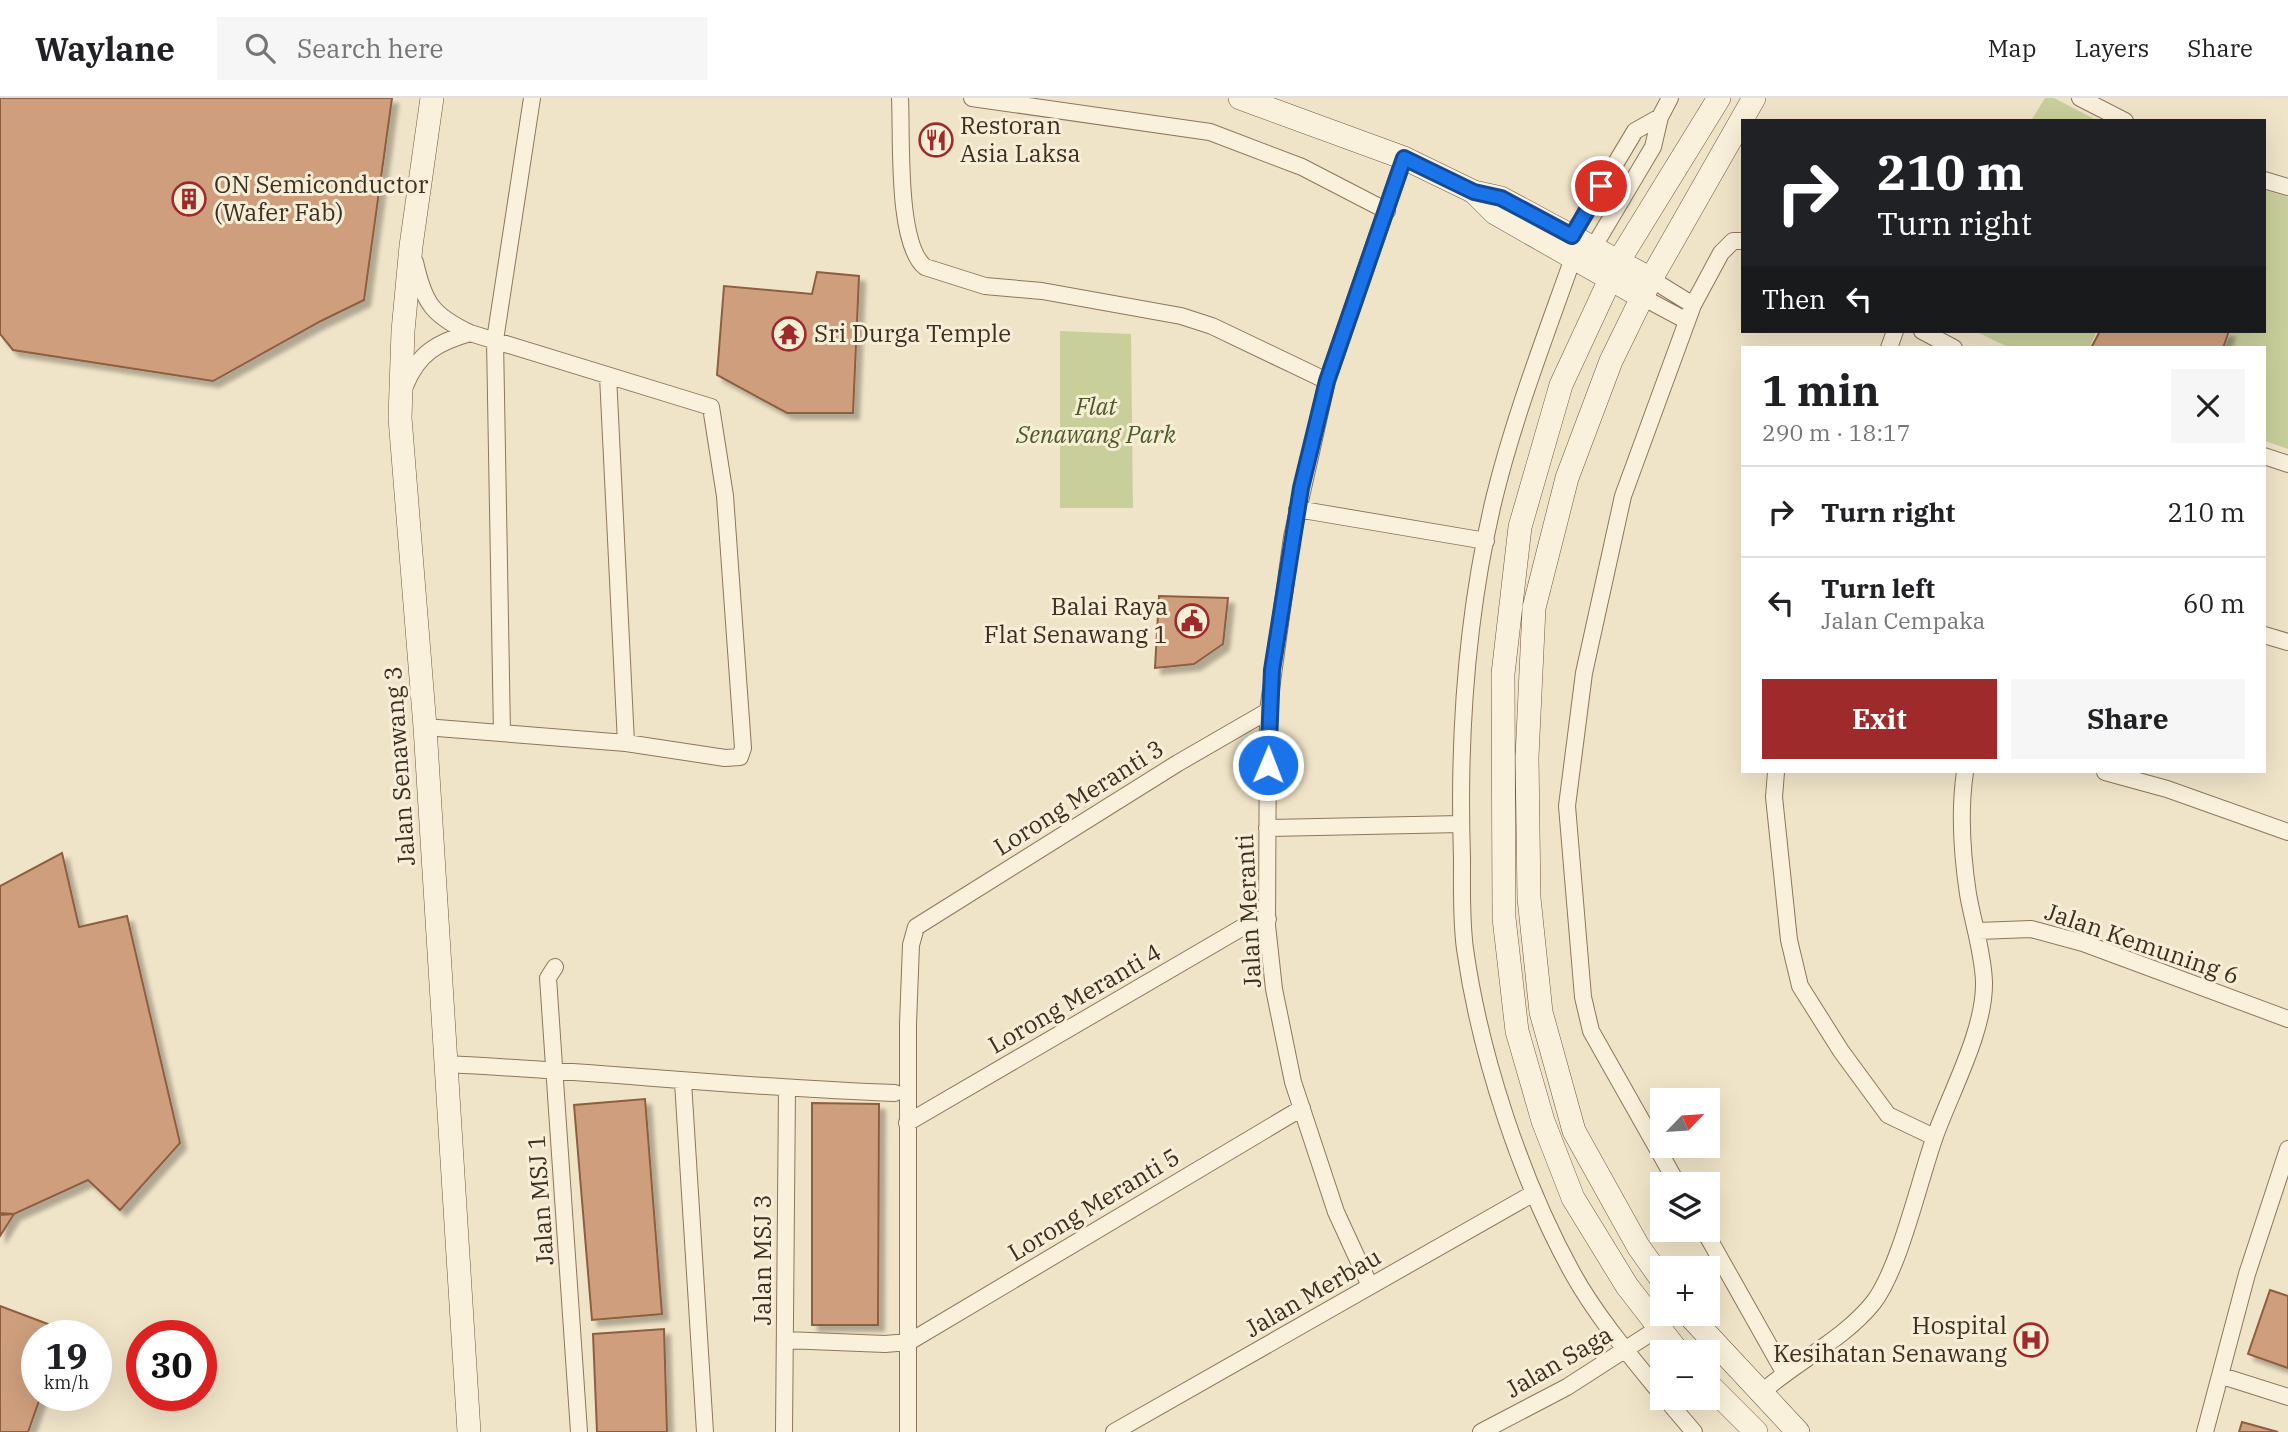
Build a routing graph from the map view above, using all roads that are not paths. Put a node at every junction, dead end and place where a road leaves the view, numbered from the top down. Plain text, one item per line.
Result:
1 (432, 98) edge
2 (532, 98) edge
3 (901, 98) edge
4 (972, 98) edge
5 (1240, 98) edge
6 (1670, 98) edge
7 (1719, 98) edge
8 (1754, 98) edge
9 (2080, 98) edge
10 (1660, 117) junction
11 (1742, 119) edge
12 (2121, 119) edge
13 (1741, 121) edge
14 (1404, 158) junction
15 (2266, 181) edge
16 (2288, 187) edge
17 (1623, 199) junction
18 (1387, 211) junction
19 (1642, 226) junction
20 (1741, 241) edge
21 (411, 246) junction
22 (1579, 247) junction
23 (1614, 270) junction
24 (1647, 288) junction
25 (1693, 305) junction
26 (1687, 321) junction
27 (470, 333) junction
28 (1926, 333) edge
29 (495, 340) junction
30 (1950, 346) edge
31 (608, 376) junction
32 (1327, 381) junction
33 (401, 398) junction
34 (2266, 457) edge
35 (2288, 464) edge
36 (1297, 509) junction
37 (1486, 541) junction
38 (2266, 636) edge
39 (2288, 642) edge
40 (1268, 711) junction
41 (425, 727) junction
42 (502, 733) junction
43 (626, 743) junction
44 (1776, 773) edge
45 (1965, 773) edge
46 (2109, 773) edge
47 (1461, 824) junction
48 (1267, 828) junction
49 (2288, 832) edge
50 (1268, 919) junction
51 (1978, 931) junction
52 (555, 967) dead end
53 (2288, 1019) edge
54 (446, 1064) junction
55 (555, 1069) junction
56 (682, 1082) junction
57 (786, 1089) junction
58 (895, 1093) dead end
59 (1302, 1108) junction
60 (907, 1123) junction
61 (1934, 1137) junction
62 (2288, 1149) edge
63 (1671, 1172) edge
64 (1534, 1193) junction
65 (1711, 1242) edge
66 (1650, 1263) edge
67 (1370, 1286) junction
68 (1699, 1326) edge
69 (1657, 1329) junction
70 (785, 1340) junction
71 (1667, 1340) edge
72 (909, 1342) junction
73 (1626, 1351) junction
74 (1784, 1372) junction
75 (2222, 1376) junction
76 (1650, 1380) edge
77 (1761, 1393) junction
78 (1720, 1396) edge
79 (2288, 1397) edge
80 (1675, 1410) edge
81 (468, 1432) edge
82 (579, 1432) edge
83 (705, 1432) edge
84 (784, 1432) edge
85 (908, 1432) edge
86 (1114, 1432) edge
87 (1481, 1432) edge
88 (1693, 1432) edge
89 (1756, 1432) edge
90 (1798, 1432) edge
91 (2204, 1432) edge

1 - 21 street, Jalan Senawang 3
2 - 29 street
3 - 32 street
4 - 18 street
5 - 14 street
6 - 10 street
7 - 19 street
8 - 11 street
9 - 12 street
10 - 17 street
10 - 22 street
13 - 24 street
14 - 18 street, Jalan Meranti
14 - 22 street
15 - 16 street
17 - 19 street
17 - 22 street
18 - 32 street, Jalan Meranti
19 - 23 street
20 - 25 street
21 - 27 street
21 - 33 street, Jalan Senawang 3
22 - 23 street
22 - 37 street
23 - 24 street
23 - 69 street
24 - 25 street
24 - 26 street
24 - 66 street
25 - 26 street
26 - 63 street
27 - 29 street
27 - 33 street
28 - 30 street
29 - 31 street
29 - 42 street
31 - 43 street
31 - 43 street
32 - 36 street, Jalan Meranti
33 - 41 street, Jalan Senawang 3
34 - 35 street
36 - 37 street
36 - 40 street, Jalan Meranti
37 - 47 street
38 - 39 street
40 - 48 street, Jalan Meranti
40 - 60 street, Lorong Meranti 3
41 - 42 street
41 - 54 street, Jalan Senawang 3
42 - 43 street
44 - 61 street
45 - 51 street
46 - 49 street
47 - 48 street
47 - 64 street
48 - 50 street, Jalan Meranti
50 - 59 street, Jalan Meranti
50 - 60 street, Lorong Meranti 4
51 - 53 street, Jalan Kemuning 6
51 - 61 street
52 - 55 street, Jalan MSJ 1
54 - 55 street
54 - 81 street, Jalan Senawang 3
55 - 56 street
55 - 82 street, Jalan MSJ 1
56 - 57 street
56 - 83 street
57 - 58 street
57 - 70 street, Jalan MSJ 3
59 - 67 street, Jalan Meranti
59 - 72 street, Lorong Meranti 5
60 - 72 street
61 - 74 street
62 - 75 street
64 - 67 street, Jalan Merbau
64 - 73 street
65 - 74 street
67 - 86 street, Jalan Merbau
68 - 77 street
69 - 71 street
69 - 73 street, Jalan Saga
70 - 72 street
70 - 84 street, Jalan MSJ 3
72 - 85 street
73 - 76 street
73 - 87 street, Jalan Saga
74 - 77 street
75 - 79 street
75 - 91 street
77 - 90 street
78 - 89 street
80 - 88 street

